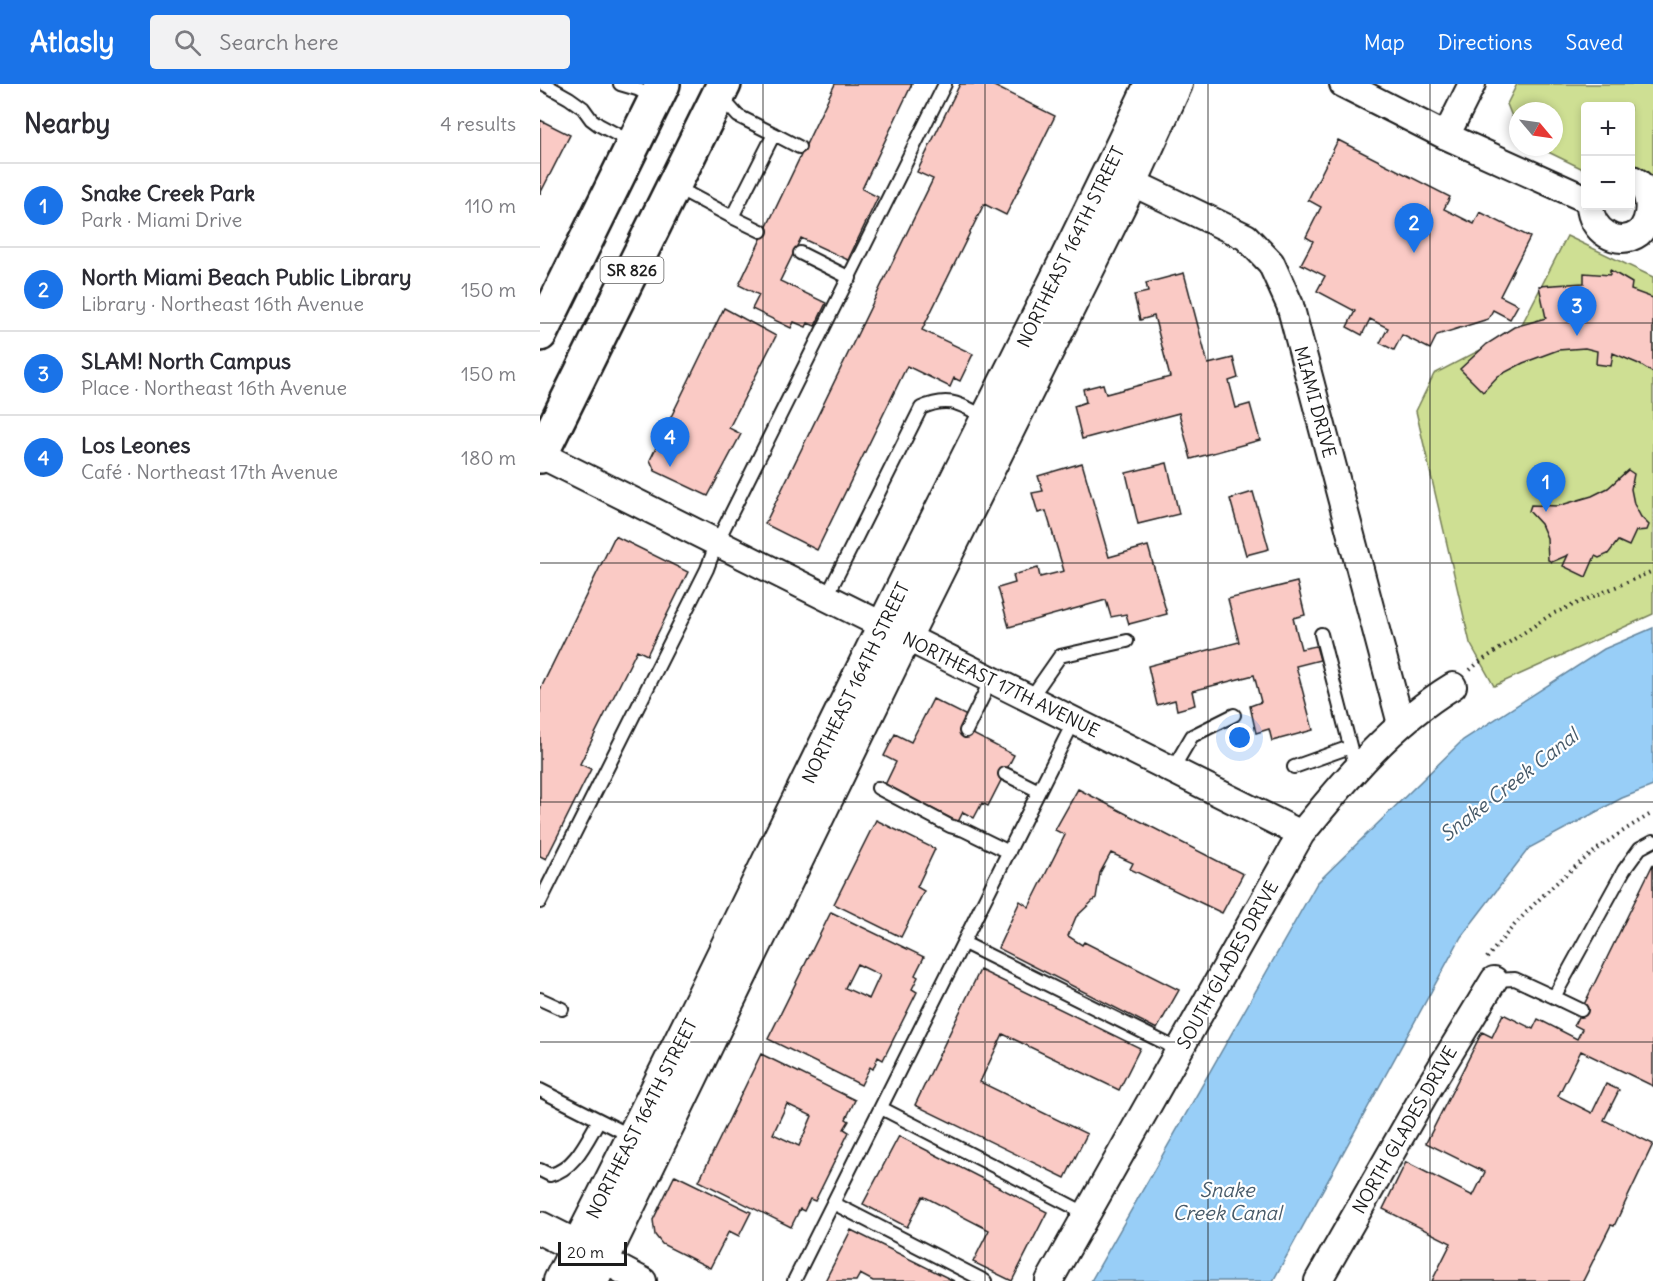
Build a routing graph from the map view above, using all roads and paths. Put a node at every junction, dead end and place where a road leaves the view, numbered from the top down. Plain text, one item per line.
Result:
1 (544, 84) edge
2 (620, 84) edge
3 (945, 84) edge
4 (1151, 84) edge
5 (1176, 84) edge
6 (1350, 86) edge
7 (1469, 86) edge
8 (722, 89) edge
9 (660, 91) edge
10 (774, 134) junction
11 (1446, 136) junction
12 (634, 143) junction
13 (799, 147) dead end
14 (1121, 176) junction
15 (1635, 180) edge
16 (673, 186) junction
17 (1581, 198) edge
18 (1590, 210) edge
19 (732, 217) junction
20 (761, 231) dead end
21 (800, 253) dead end
22 (850, 278) junction
23 (540, 334) edge
24 (987, 418) junction
25 (540, 455) edge
26 (717, 542) junction
27 (1653, 571) edge
28 (826, 598) junction
29 (894, 632) junction
30 (1321, 634) dead end
31 (1127, 641) dead end
32 (991, 680) junction
33 (1453, 686) joint
34 (1030, 699) junction
35 (1234, 715) dead end
36 (1074, 722) junction
37 (1401, 724) junction
38 (966, 731) dead end
39 (1353, 758) junction
40 (1294, 767) dead end
41 (1172, 770) junction
42 (1005, 774) dead end
43 (878, 788) dead end
44 (1039, 790) junction
45 (1301, 834) junction
46 (1653, 841) edge
47 (1009, 852) junction
48 (540, 903) edge
49 (964, 943) junction
50 (1494, 980) joint
51 (1554, 997) junction
52 (540, 999) edge
53 (562, 1010) dead end
54 (1581, 1010) dead end
55 (1179, 1050) junction
56 (540, 1090) edge
57 (881, 1108) junction
58 (599, 1120) junction
59 (634, 1137) junction
60 (540, 1170) edge
61 (833, 1203) junction
62 (1087, 1214) junction
63 (540, 1228) edge
64 (591, 1263) edge
65 (560, 1281) edge
66 (643, 1281) edge
67 (794, 1281) edge
68 (985, 1281) edge
69 (1048, 1281) edge
70 (1318, 1281) edge

1 - 12 lane
2 - 9 lane
3 - 22 lane
4 - 14 street, NORTHEAST 164TH STREET
5 - 14 street, NORTHEAST 164TH STREET
6 - 11 street
7 - 11 street
8 - 10 lane
8 - 16 main road, SR 826
9 - 12 main road, SR 826
10 - 13 lane
10 - 19 lane
11 - 17 street
12 - 23 main road, SR 826
14 - 24 street, NORTHEAST 164TH STREET
14 - 29 street, NORTHEAST 164TH STREET
14 - 37 street, MIAMI DRIVE
15 - 18 street
16 - 19 lane
16 - 25 main road, SR 826
19 - 20 lane
21 - 22 lane
22 - 26 lane
24 - 28 lane
24 - 29 street, NORTHEAST 164TH STREET
25 - 26 street, NORTHEAST 17TH AVENUE
26 - 28 street, NORTHEAST 17TH AVENUE
26 - 48 lane
27 - 33 path
28 - 29 street, NORTHEAST 17TH AVENUE
29 - 32 street, NORTHEAST 17TH AVENUE
29 - 59 street, NORTHEAST 164TH STREET
29 - 64 street, NORTHEAST 164TH STREET
30 - 39 lane
31 - 34 lane
32 - 34 street, NORTHEAST 17TH AVENUE
32 - 38 lane
33 - 37 street, SOUTH GLADES DRIVE
34 - 36 street, NORTHEAST 17TH AVENUE
35 - 41 lane
36 - 41 street, NORTHEAST 17TH AVENUE
36 - 44 lane
37 - 39 street, SOUTH GLADES DRIVE
39 - 40 lane
39 - 45 street, SOUTH GLADES DRIVE
41 - 45 street, NORTHEAST 17TH AVENUE
42 - 44 lane
43 - 47 lane
44 - 47 lane
45 - 55 street, SOUTH GLADES DRIVE
46 - 51 lane
47 - 49 lane
49 - 55 lane
49 - 57 lane
50 - 51 lane
50 - 70 street, NORTH GLADES DRIVE
51 - 54 lane
52 - 53 lane
55 - 62 street, SOUTH GLADES DRIVE
56 - 58 lane
57 - 61 lane
57 - 62 lane
58 - 59 lane
58 - 60 lane
59 - 64 street, NORTHEAST 164TH STREET
61 - 67 lane
61 - 68 lane
62 - 69 street, SOUTH GLADES DRIVE
63 - 64 street
64 - 65 street, NORTHEAST 164TH STREET
64 - 66 street

